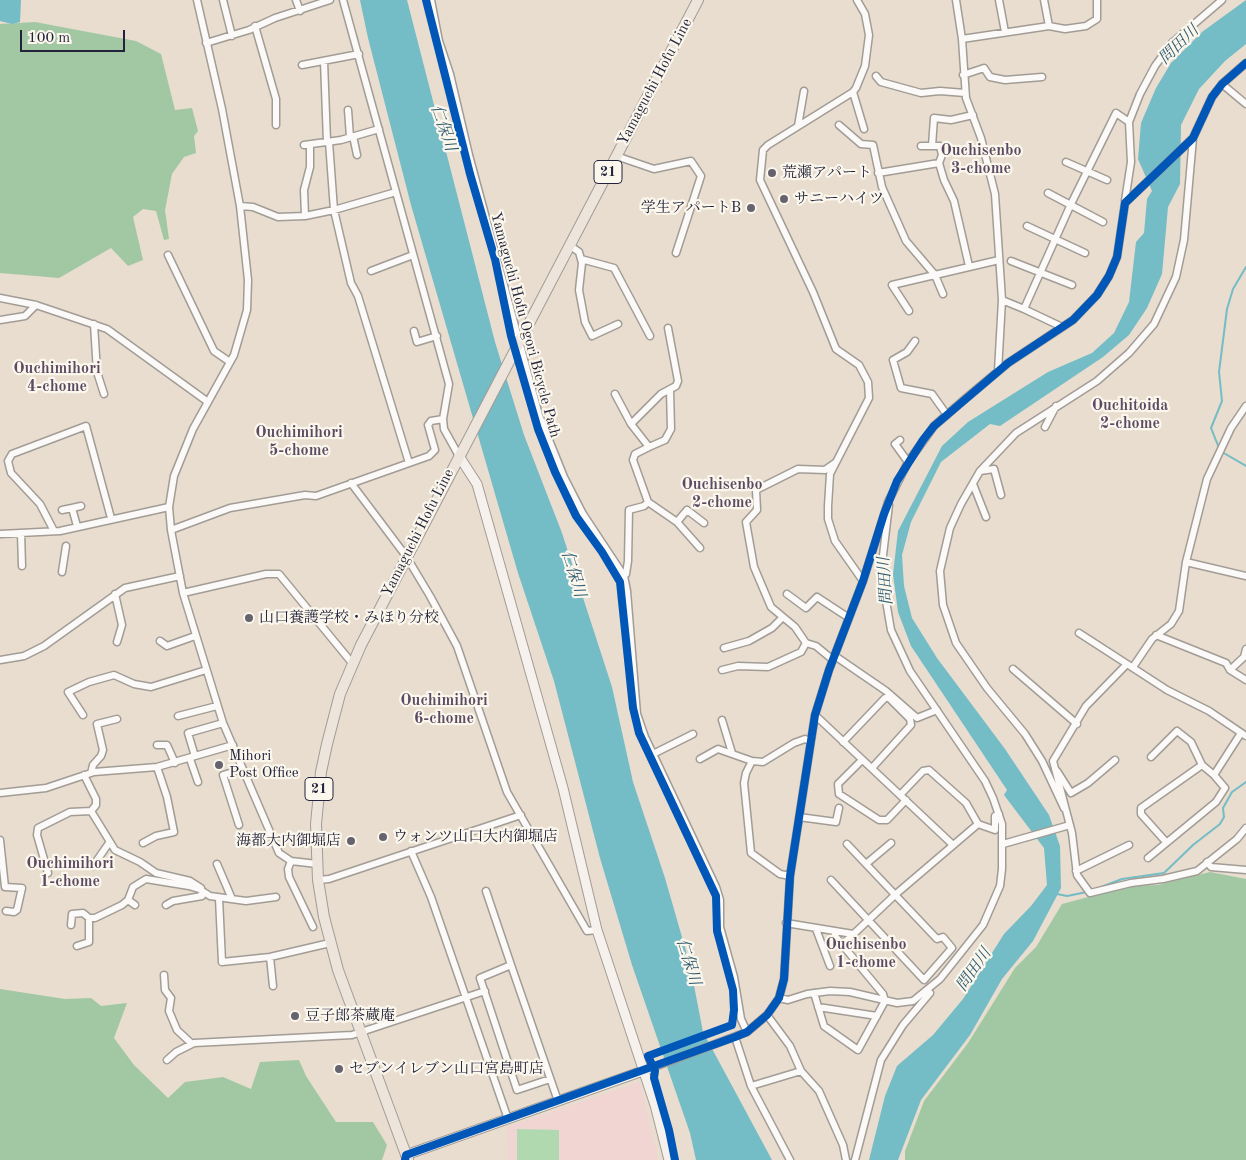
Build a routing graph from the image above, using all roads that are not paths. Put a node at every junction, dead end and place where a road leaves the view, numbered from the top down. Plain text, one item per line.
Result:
1 (197, 0) edge
2 (223, 0) edge
3 (296, 0) edge
4 (330, 0) edge
5 (343, 0) edge
6 (431, 0) edge
7 (698, 0) edge
8 (857, 0) edge
9 (956, 0) edge
10 (999, 0) edge
11 (1044, 0) edge
12 (1097, 0) edge
13 (1222, 0) edge
14 (300, 11) junction
15 (255, 26) junction
16 (1049, 26) junction
17 (1005, 32) junction
18 (232, 36) junction
19 (962, 40) junction
20 (206, 44) junction
21 (360, 54) junction
22 (324, 61) junction
23 (1246, 63) edge
24 (302, 65) dead end
25 (963, 75) junction
26 (876, 76) dead end
27 (1042, 77) dead end
28 (1222, 84) junction
29 (804, 91) dead end
30 (853, 92) junction
31 (965, 93) junction
32 (1246, 104) edge
33 (348, 110) dead end
34 (973, 115) junction
35 (1129, 122) junction
36 (276, 125) dead end
37 (839, 125) dead end
38 (798, 126) junction
39 (379, 129) junction
40 (864, 129) dead end
41 (352, 137) junction
42 (1191, 140) junction
43 (328, 142) junction
44 (921, 146) dead end
45 (932, 146) junction
46 (357, 154) dead end
47 (616, 156) junction
48 (1066, 162) dead end
49 (939, 163) junction
50 (1086, 170) junction
51 (878, 173) junction
52 (1107, 180) dead end
53 (396, 192) junction
54 (1048, 193) dead end
55 (1127, 200) junction
56 (1071, 204) junction
57 (240, 206) junction
58 (334, 210) junction
59 (305, 216) junction
60 (1103, 222) dead end
61 (1027, 226) dead end
62 (1055, 238) junction
63 (569, 245) junction
64 (676, 253) dead end
65 (1085, 253) dead end
66 (168, 255) dead end
67 (413, 255) junction
68 (580, 259) junction
69 (999, 260) junction
70 (1011, 261) dead end
71 (969, 266) junction
72 (371, 271) dead end
73 (1040, 272) junction
74 (935, 275) junction
75 (1072, 285) dead end
76 (943, 294) dead end
77 (0, 298) edge
78 (1002, 300) junction
79 (36, 305) junction
80 (1024, 309) junction
81 (909, 311) dead end
82 (0, 320) edge
83 (94, 324) junction
84 (618, 324) dead end
85 (1062, 327) junction
86 (668, 328) dead end
87 (414, 331) dead end
88 (436, 336) junction
89 (650, 336) dead end
90 (915, 341) dead end
91 (519, 342) junction
92 (230, 362) junction
93 (998, 371) junction
94 (670, 389) junction
95 (104, 394) dead end
96 (615, 394) dead end
97 (208, 402) junction
98 (1057, 405) junction
99 (1246, 406) edge
100 (947, 415) junction
101 (442, 419) junction
102 (631, 424) junction
103 (1045, 427) dead end
104 (900, 440) dead end
105 (650, 447) junction
106 (459, 456) junction
107 (836, 462) junction
108 (908, 462) junction
109 (409, 463) junction
110 (980, 471) junction
111 (351, 483) junction
112 (973, 484) junction
113 (1001, 495) dead end
114 (648, 502) junction
115 (888, 502) junction
116 (81, 506) dead end
117 (169, 507) junction
118 (72, 508) junction
119 (62, 510) dead end
120 (986, 517) dead end
121 (111, 518) junction
122 (677, 522) junction
123 (704, 523) dead end
124 (77, 526) junction
125 (171, 530) junction
126 (54, 531) junction
127 (21, 533) junction
128 (0, 534) edge
129 (66, 546) dead end
130 (700, 548) dead end
131 (406, 556) junction
132 (1186, 562) junction
133 (22, 566) dead end
134 (62, 572) dead end
135 (180, 576) junction
136 (624, 576) junction
137 (1246, 576) edge
138 (863, 581) junction
139 (183, 593) junction
140 (115, 594) junction
141 (787, 594) dead end
142 (783, 617) junction
143 (849, 618) junction
144 (1079, 633) dead end
145 (1156, 635) junction
146 (195, 636) junction
147 (160, 641) dead end
148 (117, 642) dead end
149 (806, 643) junction
150 (724, 648) dead end
151 (1246, 649) edge
152 (834, 658) junction
153 (0, 660) edge
154 (352, 663) junction
155 (1130, 666) junction
156 (1013, 669) dead end
157 (206, 670) junction
158 (722, 670) dead end
159 (1230, 670) junction
160 (1246, 680) edge
161 (218, 706) junction
162 (937, 710) junction
163 (83, 715) dead end
164 (815, 715) junction
165 (178, 716) dead end
166 (117, 719) dead end
167 (722, 720) dead end
168 (223, 723) junction
169 (1077, 724) junction
170 (693, 734) dead end
171 (1244, 735) edge
172 (810, 740) junction
173 (843, 742) junction
174 (157, 745) dead end
175 (233, 745) junction
176 (732, 753) junction
177 (653, 754) junction
178 (192, 756) junction
179 (1151, 757) dead end
180 (700, 759) dead end
181 (862, 760) junction
182 (1115, 760) dead end
183 (752, 761) junction
184 (174, 763) junction
185 (1202, 766) junction
186 (157, 767) junction
187 (872, 768) junction
188 (243, 769) junction
189 (1055, 771) junction
190 (88, 774) junction
191 (1214, 775) junction
192 (198, 782) dead end
193 (0, 793) edge
194 (901, 794) junction
195 (906, 800) junction
196 (839, 808) dead end
197 (1064, 808) junction
198 (91, 810) junction
199 (999, 814) junction
200 (522, 816) junction
201 (799, 817) junction
202 (978, 824) junction
203 (239, 825) dead end
204 (1068, 825) junction
205 (1246, 828) edge
206 (0, 840) edge
207 (1166, 842) junction
208 (109, 843) junction
209 (143, 843) dead end
210 (891, 843) dead end
211 (847, 844) dead end
212 (952, 844) junction
213 (1005, 844) junction
214 (1129, 845) dead end
215 (0, 848) edge
216 (412, 851) junction
217 (1148, 858) dead end
218 (291, 861) junction
219 (1207, 862) junction
220 (217, 864) dead end
221 (317, 864) junction
222 (866, 864) junction
223 (93, 866) dead end
224 (1246, 870) edge
225 (1076, 871) junction
226 (48, 873) dead end
227 (790, 876) junction
228 (318, 880) junction
229 (831, 880) dead end
230 (486, 891) dead end
231 (202, 892) junction
232 (896, 894) junction
233 (276, 897) dead end
234 (219, 898) junction
235 (232, 899) junction
236 (128, 900) junction
237 (135, 905) dead end
238 (166, 905) dead end
239 (6, 911) dead end
240 (89, 918) junction
241 (869, 918) junction
242 (786, 923) junction
243 (71, 924) dead end
244 (313, 927) dead end
245 (816, 928) junction
246 (597, 930) junction
247 (835, 931) junction
248 (853, 934) junction
249 (330, 943) junction
250 (77, 946) dead end
251 (842, 946) junction
252 (270, 957) junction
253 (511, 965) junction
254 (830, 966) dead end
255 (164, 975) dead end
256 (273, 986) dead end
257 (484, 991) junction
258 (928, 991) junction
259 (814, 993) junction
260 (466, 996) junction
261 (779, 998) junction
262 (884, 1001) junction
263 (818, 1007) junction
264 (767, 1015) junction
265 (877, 1016) junction
266 (747, 1032) junction
267 (361, 1033) junction
268 (733, 1038) junction
269 (192, 1044) junction
270 (167, 1060) dead end
271 (655, 1067) joint
272 (644, 1070) junction
273 (801, 1071) junction
274 (550, 1079) junction
275 (751, 1086) junction
276 (558, 1101) junction
277 (508, 1119) junction
278 (406, 1158) edge
279 (669, 1160) edge
280 (790, 1160) edge
281 (846, 1160) edge
282 (855, 1160) edge

1 - 20 street
2 - 18 street
3 - 14 street
4 - 14 street
5 - 21 street
6 - 91 street
7 - 47 main road, Yamaguchi Hofu Line / 21
8 - 30 street
9 - 19 street
10 - 17 street
11 - 16 street
12 - 16 street
13 - 35 street
14 - 15 street
15 - 18 street
15 - 36 street
16 - 17 street
17 - 19 street
18 - 20 street
19 - 25 street
20 - 57 street
21 - 22 street
21 - 39 street
22 - 24 street
22 - 43 street
23 - 28 street
25 - 27 street
25 - 31 street
26 - 31 street
28 - 32 street
28 - 42 street
29 - 38 street
30 - 38 street
30 - 40 street
31 - 34 street
33 - 41 street
34 - 45 street
34 - 69 street
35 - 50 street
35 - 55 street
37 - 51 street
38 - 107 street
39 - 41 street
39 - 53 street
41 - 43 street
41 - 46 street
42 - 55 street
42 - 98 street
43 - 58 street
43 - 59 street
44 - 45 street
45 - 49 street
47 - 63 main road, Yamaguchi Hofu Line / 21
47 - 64 street
48 - 50 street
49 - 51 street
49 - 71 street
50 - 52 street
50 - 56 street
51 - 74 street
53 - 58 street
53 - 67 street
54 - 56 street
55 - 85 street
56 - 60 street
56 - 62 street
57 - 59 street
57 - 92 street
58 - 59 street
58 - 109 street
61 - 62 street
62 - 65 street
62 - 73 street
63 - 68 street
63 - 91 main road, Yamaguchi Hofu Line / 21
66 - 92 street
67 - 72 street
67 - 88 street
68 - 84 street
68 - 89 street
69 - 71 street
69 - 78 street
70 - 73 street
71 - 74 street
73 - 75 street
73 - 80 street
74 - 76 street
74 - 81 street
77 - 79 street
78 - 80 street
78 - 93 street
79 - 82 street
79 - 83 street
80 - 85 street
83 - 95 street
83 - 97 street
85 - 93 street
86 - 94 street
87 - 88 street
88 - 101 street
90 - 100 street
91 - 106 main road, Yamaguchi Hofu Line / 21
91 - 136 street
92 - 97 street
93 - 100 street
94 - 102 street
94 - 105 street
96 - 102 street
97 - 117 street
98 - 103 street
98 - 110 street
99 - 132 street
100 - 108 street
101 - 106 street
101 - 109 street
102 - 105 street
104 - 108 street
105 - 114 street
106 - 131 main road, Yamaguchi Hofu Line / 21
106 - 246 street
107 - 138 street
107 - 142 street
108 - 115 street
109 - 111 street
110 - 112 street
110 - 113 street
111 - 125 street
111 - 131 street
112 - 120 street
112 - 197 street
114 - 122 street
114 - 136 street
115 - 138 street
115 - 162 street
116 - 118 street
117 - 121 street
117 - 125 street
118 - 119 street
118 - 124 street
121 - 124 street
121 - 126 street
122 - 123 street
122 - 130 street
124 - 126 street
125 - 135 street
126 - 127 street
127 - 128 street
127 - 133 street
129 - 134 street
131 - 154 main road, Yamaguchi Hofu Line / 21
131 - 200 street
132 - 137 street
132 - 145 street
135 - 139 street
135 - 140 street
136 - 177 street
138 - 143 street
139 - 146 street
139 - 154 street
140 - 148 street
140 - 153 street
141 - 143 street
142 - 149 street
142 - 150 street
143 - 152 street
144 - 155 street
145 - 155 street
145 - 159 street
146 - 147 street
146 - 157 street
149 - 152 street
149 - 158 street
151 - 159 street
152 - 162 street
152 - 164 street
154 - 221 main road, Yamaguchi Hofu Line / 21
155 - 169 street
155 - 171 street
156 - 169 street
157 - 161 street
157 - 163 street
159 - 160 street
161 - 165 street
161 - 168 street
162 - 199 street
164 - 172 street
164 - 173 street
166 - 190 street
167 - 176 street
168 - 175 street
168 - 178 street
169 - 189 street
170 - 177 street
171 - 191 street
172 - 183 street
172 - 201 street
173 - 181 street
173 - 187 street
174 - 184 street
175 - 178 street
175 - 188 street
176 - 180 street
176 - 183 street
177 - 266 street
178 - 184 street
178 - 192 street
179 - 185 street
181 - 187 street
181 - 195 street
182 - 189 street
183 - 227 street
184 - 186 street
185 - 191 street
185 - 207 street
186 - 190 street
186 - 209 street
187 - 194 street
188 - 203 street
188 - 218 street
189 - 197 street
190 - 193 street
190 - 198 street
191 - 207 street
194 - 195 street
194 - 202 street
195 - 212 street
196 - 201 street
197 - 204 street
198 - 208 street
198 - 226 street
199 - 202 street
199 - 213 street
200 - 216 street
200 - 246 street
201 - 227 street
202 - 212 street
204 - 213 street
204 - 225 street
205 - 219 street
206 - 215 street
207 - 217 street
208 - 223 street
208 - 231 street
210 - 222 street
211 - 222 street
212 - 232 street
213 - 258 street
214 - 225 street
215 - 239 street
216 - 228 street
216 - 260 street
218 - 221 street
218 - 244 street
219 - 224 street
219 - 225 street
220 - 235 street
221 - 228 main road, Yamaguchi Hofu Line / 21
222 - 232 street
227 - 242 street
228 - 249 main road, Yamaguchi Hofu Line / 21
229 - 241 street
230 - 253 street
231 - 234 street
231 - 236 street
231 - 238 street
232 - 241 street
232 - 241 street
233 - 235 street
234 - 235 street
234 - 252 street
236 - 237 street
236 - 240 street
240 - 243 street
240 - 250 street
241 - 248 street
242 - 245 street
242 - 261 street
245 - 247 street
245 - 254 street
246 - 272 street
247 - 248 street
247 - 251 street
248 - 251 street
249 - 252 street
249 - 267 main road, Yamaguchi Hofu Line / 21
251 - 262 street
252 - 256 street
253 - 257 street
253 - 274 street
255 - 269 street
257 - 260 street
257 - 274 street
258 - 262 street
258 - 282 street
259 - 261 street
259 - 262 street
259 - 263 street
260 - 267 street
260 - 277 street
261 - 264 street
262 - 265 street
263 - 265 street
263 - 265 street
264 - 266 street
264 - 273 street
266 - 268 street
267 - 269 street
267 - 278 main road, Yamaguchi Hofu Line / 21
268 - 271 street
268 - 275 street
269 - 270 street
271 - 272 street
272 - 276 street
272 - 279 street
273 - 275 street
273 - 281 street
274 - 276 street
275 - 280 street
276 - 277 street
277 - 278 street

